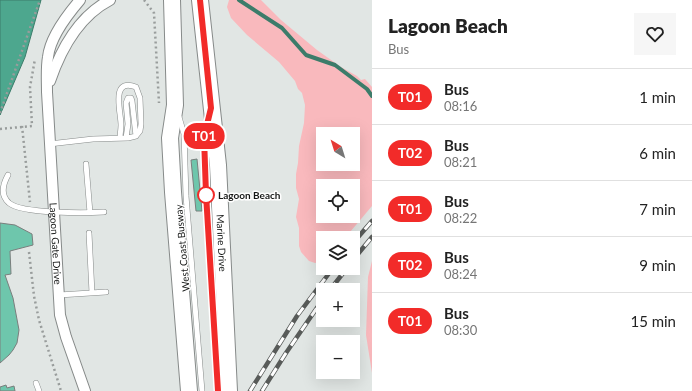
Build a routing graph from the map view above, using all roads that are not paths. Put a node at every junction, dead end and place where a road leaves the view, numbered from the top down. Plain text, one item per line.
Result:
1 (80, 0) edge
2 (110, 0) edge
3 (172, 0) edge
4 (200, 0) edge
5 (47, 92) junction
6 (175, 105) junction
7 (136, 136) junction
8 (123, 138) junction
9 (49, 144) junction
10 (86, 164) dead end
11 (8, 175) dead end
12 (54, 212) junction
13 (104, 212) dead end
14 (90, 213) junction
15 (90, 234) dead end
16 (106, 292) dead end
17 (92, 293) junction
18 (59, 295) junction
19 (36, 383) dead end
20 (38, 391) edge
21 (85, 391) edge
22 (189, 391) edge
23 (202, 391) edge
24 (225, 391) edge

1 - 5 street, Lagoon Gate Drive
2 - 5 street, Lagoon Gate Drive
3 - 6 main road
4 - 24 main road, Marine Drive
5 - 9 street, Lagoon Gate Drive
6 - 22 main road
6 - 23 lane, West Coast Busway
7 - 8 lane
7 - 8 lane
7 - 8 lane
8 - 9 lane
9 - 12 street, Lagoon Gate Drive
10 - 14 lane
11 - 12 lane
12 - 14 lane
12 - 18 street, Lagoon Gate Drive
13 - 14 lane
15 - 17 lane
16 - 17 lane
17 - 18 lane
18 - 21 street, Lagoon Gate Drive
19 - 20 lane

